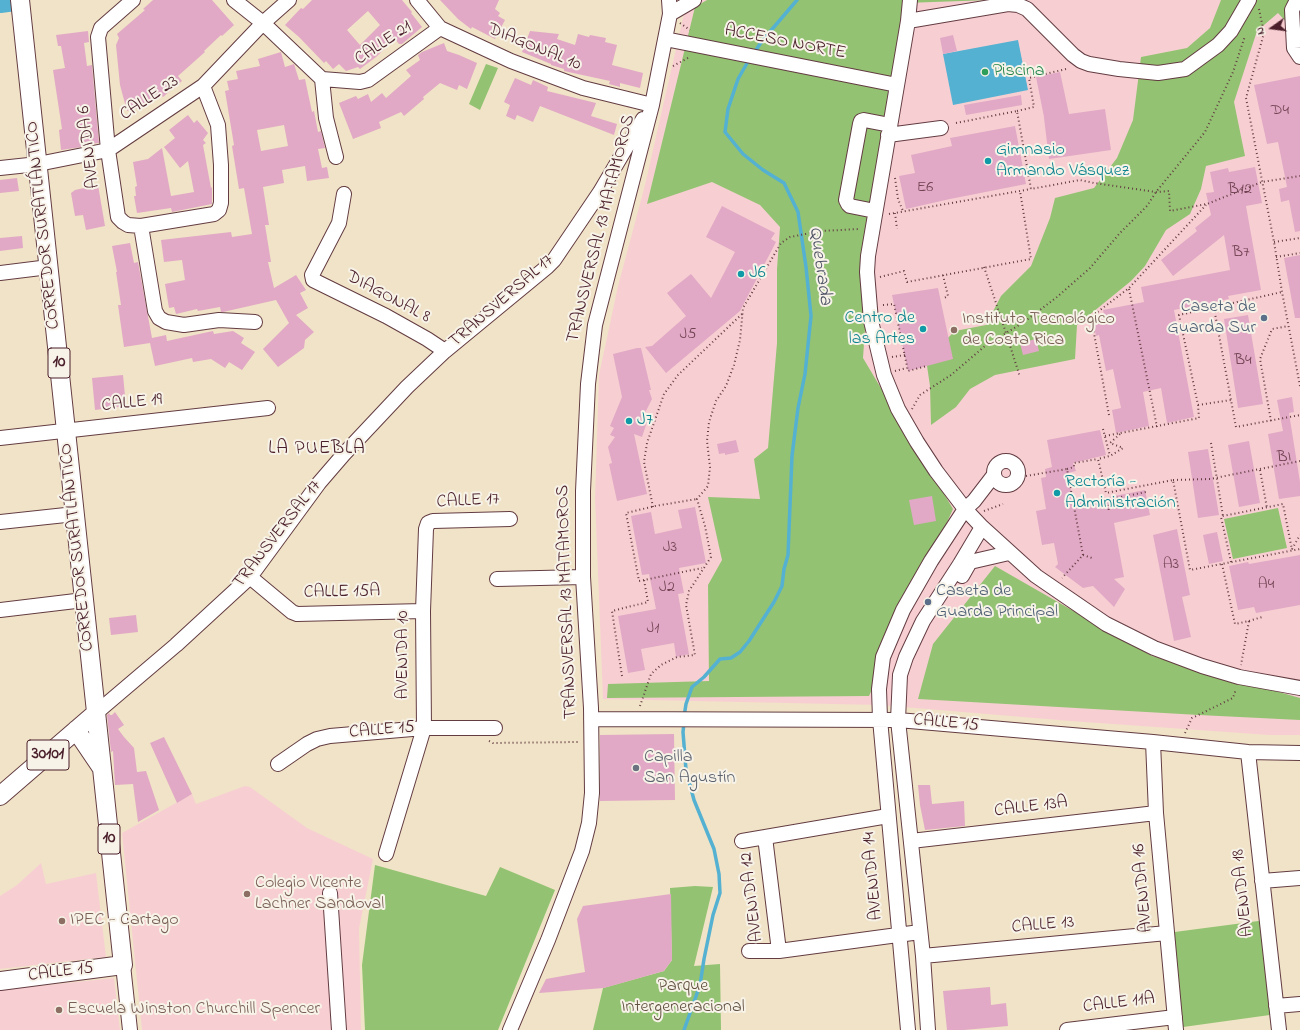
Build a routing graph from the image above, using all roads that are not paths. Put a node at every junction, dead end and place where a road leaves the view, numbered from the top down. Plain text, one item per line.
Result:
1 (133, 0) edge
2 (234, 0) edge
3 (289, 0) edge
4 (417, 0) edge
5 (669, 0) edge
6 (694, 0) edge
7 (910, 0) edge
8 (1297, 0) edge
9 (1252, 5) edge
10 (21, 6) edge
11 (670, 14) junction
12 (908, 21) junction
13 (263, 24) junction
14 (440, 28) junction
15 (665, 39) junction
16 (1300, 57) edge
17 (322, 79) junction
18 (897, 84) junction
19 (203, 86) junction
20 (652, 105) junction
21 (941, 128) dead end
22 (889, 130) junction
23 (108, 150) junction
24 (336, 156) dead end
25 (38, 164) junction
26 (0, 168) edge
27 (344, 194) dead end
28 (882, 212) junction
29 (141, 226) junction
30 (49, 267) junction
31 (0, 273) edge
32 (255, 322) dead end
33 (445, 351) junction
34 (268, 408) dead end
35 (66, 431) junction
36 (0, 438) edge
37 (994, 475) dead end
38 (965, 509) junction
39 (75, 514) junction
40 (510, 518) dead end
41 (0, 522) edge
42 (428, 524) joint
43 (982, 527) junction
44 (1009, 553) junction
45 (250, 577) junction
46 (583, 577) junction
47 (497, 579) dead end
48 (84, 600) junction
49 (0, 610) edge
50 (423, 611) junction
51 (1300, 680) edge
52 (1278, 684) junction
53 (1300, 688) edge
54 (899, 705) junction
55 (96, 713) junction
56 (591, 719) junction
57 (880, 719) junction
58 (898, 720) junction
59 (424, 728) junction
60 (488, 728) road end
61 (76, 730) junction
62 (1153, 742) junction
63 (1248, 752) junction
64 (1300, 753) edge
65 (278, 764) dead end
66 (102, 770) junction
67 (0, 796) edge
68 (1156, 813) junction
69 (888, 816) junction
70 (765, 837) junction
71 (742, 841) dead end
72 (911, 841) junction
73 (386, 854) dead end
74 (1300, 878) edge
75 (1262, 880) junction
76 (330, 893) dead end
77 (920, 932) junction
78 (1167, 933) junction
79 (899, 935) junction
80 (749, 951) dead end
81 (779, 951) junction
82 (922, 956) junction
83 (123, 965) junction
84 (0, 981) edge
85 (1300, 1004) edge
86 (1276, 1006) junction
87 (1176, 1023) edge
88 (130, 1030) edge
89 (339, 1030) edge
90 (510, 1030) edge
91 (908, 1030) edge
92 (928, 1030) edge
93 (1068, 1030) edge
94 (1279, 1030) edge

1 - 23 street, AVENIDA 6
2 - 13 street
3 - 13 street, CALLE 23
4 - 14 street, DIAGONAL 10
5 - 11 street, TRANSVERSAL 13 MATAMOROS
6 - 11 street
7 - 12 street
8 - 16 street
9 - 12 street
10 - 25 main road, CORREDOR SURATLÁNTICO / 10
11 - 15 street, TRANSVERSAL 13 MATAMOROS
12 - 18 street
13 - 17 street
13 - 19 street, CALLE 23
14 - 17 street, CALLE 21
14 - 20 street, DIAGONAL 10
15 - 18 street, ACCESO NORTE
15 - 20 street, TRANSVERSAL 13 MATAMOROS
17 - 24 street
18 - 22 street
19 - 23 street, CALLE 23
19 - 29 street
20 - 33 street, TRANSVERSAL 17
20 - 46 street, TRANSVERSAL 13 MATAMOROS
21 - 22 street
22 - 28 street
22 - 28 street
23 - 25 street, CALLE 23
23 - 29 street, AVENIDA 6
25 - 26 street, CALLE 23
25 - 30 main road, CORREDOR SURATLÁNTICO / 10
27 - 33 street, DIAGONAL 8
28 - 38 street
29 - 32 street
30 - 31 street
30 - 35 main road, CORREDOR SURATLÁNTICO / 10
33 - 45 street, TRANSVERSAL 17
34 - 35 street, CALLE 19
35 - 36 street, CALLE 19
35 - 39 main road, CORREDOR SURATLÁNTICO / 10
37 - 38 street, AVENIDA 14
38 - 43 street
38 - 57 street, AVENIDA 14
39 - 41 street
39 - 48 main road, CORREDOR SURATLÁNTICO / 10
40 - 42 street, CALLE 17
42 - 50 street, AVENIDA 10
43 - 44 street
43 - 54 street
44 - 52 street
44 - 54 street
45 - 50 street, CALLE 15A
45 - 55 street, TRANSVERSAL 17
46 - 47 street
46 - 56 street, TRANSVERSAL 13 MATAMOROS
48 - 49 street
48 - 55 main road, CORREDOR SURATLÁNTICO / 10
50 - 59 street, AVENIDA 10
51 - 52 street
52 - 53 street
54 - 58 street
55 - 61 main road, TRANSVERSAL 17 / 30101
55 - 66 main road, 10
56 - 57 street, CALLE 15
56 - 90 street, TRANSVERSAL 13 MATAMOROS
57 - 58 street, CALLE 15
57 - 69 street, AVENIDA 14
58 - 62 street, CALLE 15
58 - 72 street
59 - 60 street, CALLE 15
59 - 65 street, CALLE 15
59 - 73 street, AVENIDA 10
61 - 66 main road
61 - 67 main road, TRANSVERSAL 17 / 30101
62 - 63 street, CALLE 15
62 - 68 street, AVENIDA 16
63 - 64 street, CALLE 15
63 - 75 street, AVENIDA 18
66 - 83 main road, 10
68 - 72 street, CALLE 13A
68 - 78 street, AVENIDA 16
69 - 70 street
69 - 79 street, AVENIDA 14
70 - 71 street
70 - 81 street, AVENIDA 12
72 - 77 street
74 - 75 street
75 - 86 street, AVENIDA 18
76 - 89 street
77 - 79 street
77 - 82 street
78 - 82 street, CALLE 13
78 - 87 street, AVENIDA 16
79 - 81 street
79 - 91 street, AVENIDA 14
80 - 81 street
82 - 92 street
83 - 84 main road, CALLE 15
83 - 88 street
85 - 86 street
86 - 94 street, AVENIDA 18
87 - 93 street, CALLE 11A

